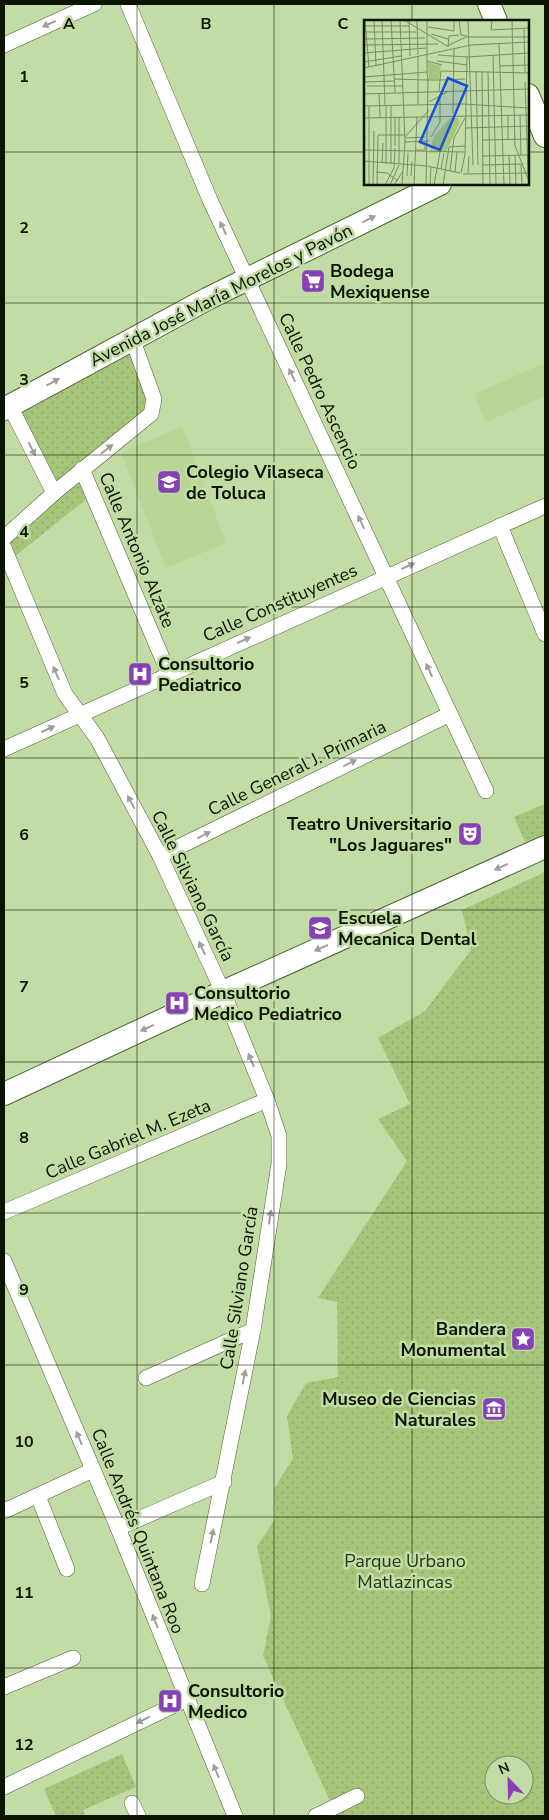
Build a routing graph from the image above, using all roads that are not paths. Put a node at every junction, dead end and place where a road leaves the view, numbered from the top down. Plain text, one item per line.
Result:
1 (94, 4) edge
2 (128, 4) edge
3 (489, 4) edge
4 (496, 20) edge
5 (4, 45) edge
6 (529, 98) edge
7 (540, 135) edge
8 (438, 185) edge
9 (247, 279) junction
10 (132, 338) junction
11 (7, 407) edge
12 (82, 469) junction
13 (54, 493) junction
14 (545, 506) edge
15 (500, 526) junction
16 (4, 538) edge
17 (4, 548) edge
18 (386, 576) junction
19 (545, 634) edge
20 (168, 674) junction
21 (450, 714) junction
22 (79, 715) junction
23 (4, 749) edge
24 (486, 791) dead end
25 (545, 847) edge
26 (160, 856) junction
27 (222, 992) junction
28 (4, 1094) edge
29 (268, 1100) junction
30 (4, 1212) edge
31 (4, 1261) edge
32 (253, 1330) junction
33 (146, 1378) dead end
34 (93, 1470) junction
35 (224, 1482) junction
36 (38, 1496) junction
37 (4, 1511) edge
38 (118, 1528) junction
39 (67, 1569) dead end
40 (202, 1584) dead end
41 (73, 1658) dead end
42 (4, 1687) edge
43 (187, 1699) junction
44 (4, 1787) edge
45 (357, 1796) dead end
46 (235, 1816) edge
47 (316, 1816) edge

1 -> 5 street
9 -> 2 street, Calle Pedro Ascencio
3 - 4 main road
6 - 7 main road
9 -> 8 main road, Avenida José María Morelos y Pavón
9 - 10 main road, Avenida José María Morelos y Pavón
18 -> 9 street, Calle Pedro Ascencio
11 -> 10 main road, Avenida José María Morelos y Pavón
12 -> 10 street
11 -> 13 street
12 - 13 street
12 - 20 street, Calle Antonio Alzate
13 - 16 street
14 - 15 street, Calle Constituyentes
18 -> 15 street, Calle Constituyentes
15 - 19 street
22 -> 17 street, Calle Silviano García
20 -> 18 street, Calle Constituyentes
21 -> 18 street, Calle Pedro Ascencio
20 - 22 street, Calle Constituyentes
21 - 24 street, Calle Pedro Ascencio
26 -> 21 street, Calle General J. Primaria
23 -> 22 street, Calle Constituyentes
26 -> 22 street, Calle Silviano García
25 -> 27 main road
27 -> 26 street, Calle Silviano García
27 -> 28 main road
29 -> 27 street, Calle Silviano García
29 - 30 street, Calle Gabriel M. Ezeta
32 -> 29 street, Calle Silviano García
34 -> 31 street, Calle Andrés Quintana Roo
32 - 33 street
35 -> 32 street, Calle Silviano García
34 - 36 street
34 - 38 street, Calle Andrés Quintana Roo
35 - 38 street
40 -> 35 street, Calle Silviano García
36 - 37 street
36 - 39 street
43 -> 38 street, Calle Andrés Quintana Roo
41 - 42 street
43 -> 44 street
46 -> 43 street, Calle Andrés Quintana Roo
45 - 47 street

